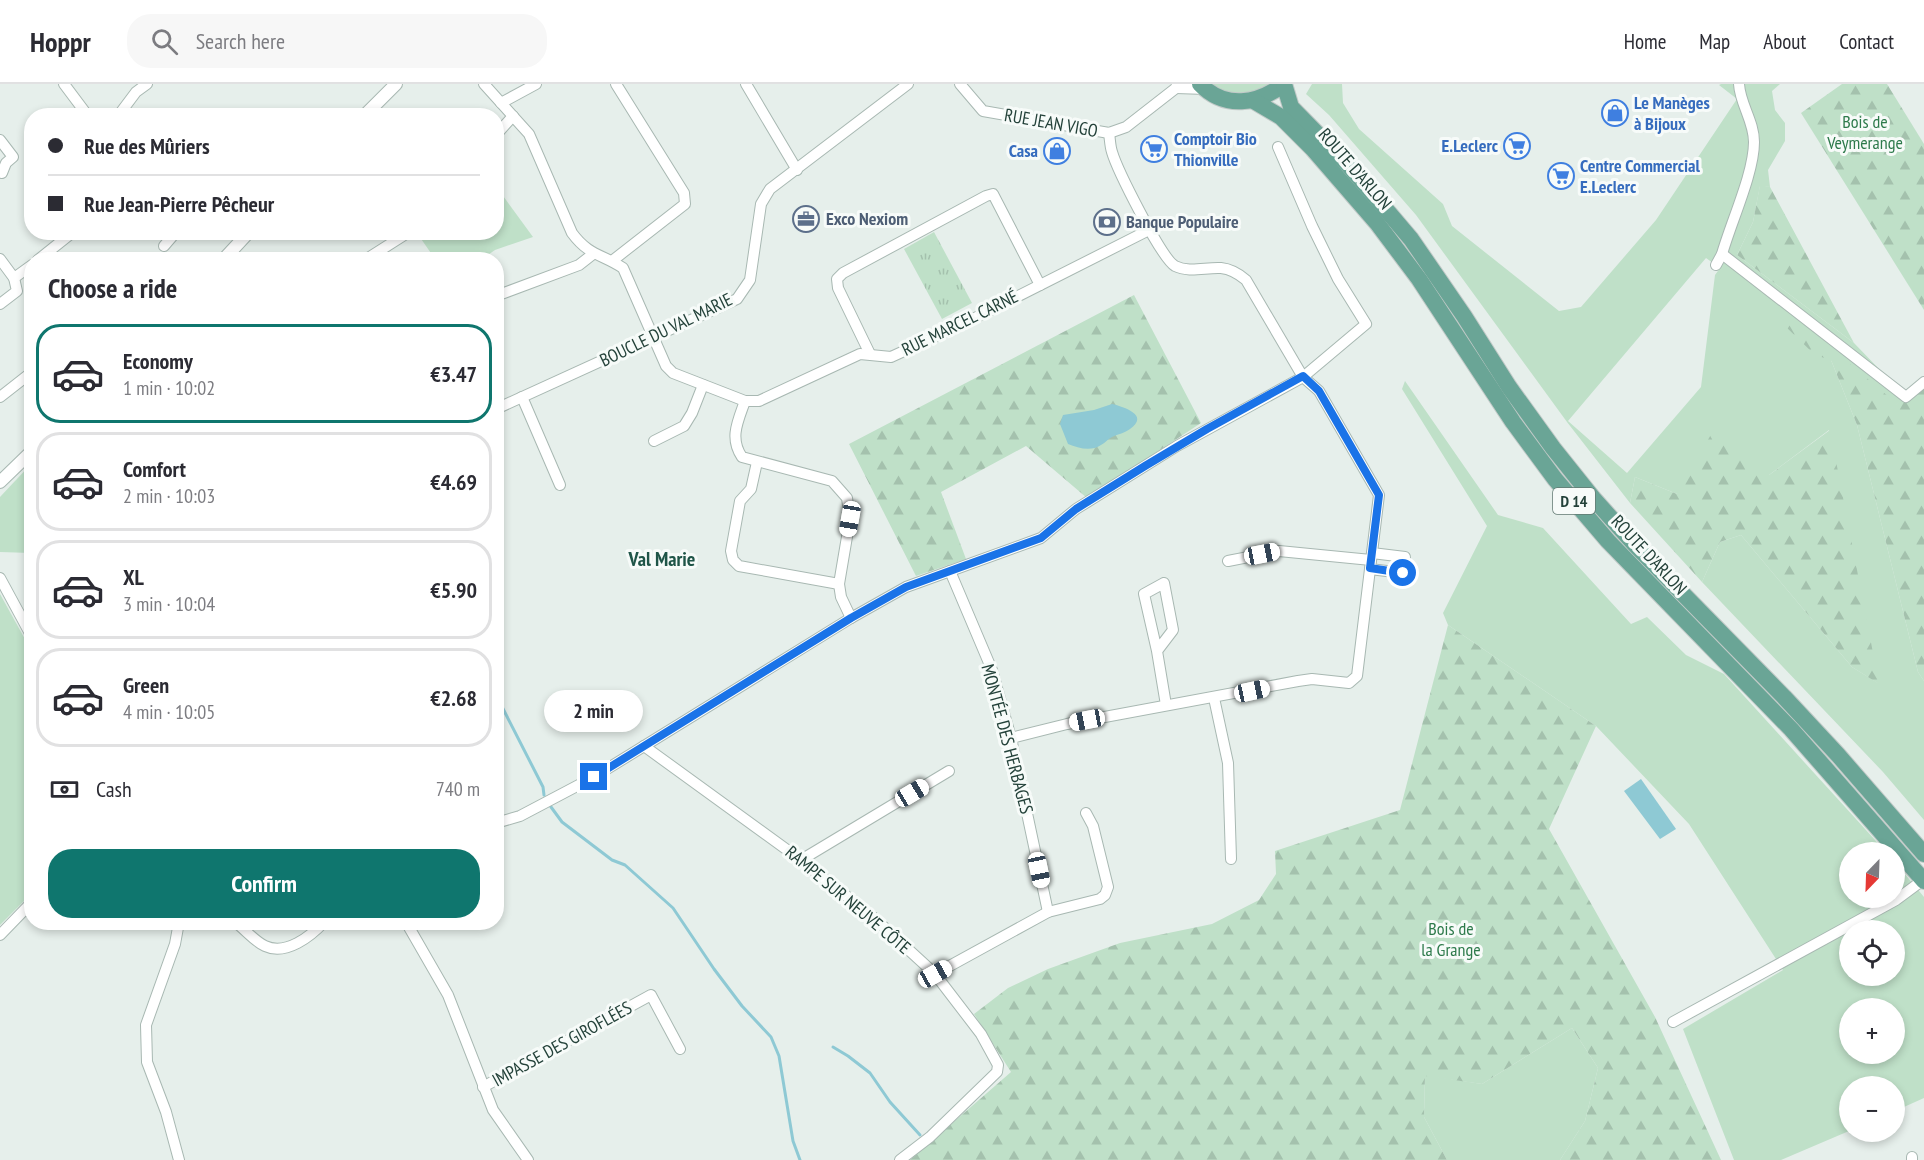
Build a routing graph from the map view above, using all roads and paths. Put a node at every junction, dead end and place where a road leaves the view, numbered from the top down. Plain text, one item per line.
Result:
1 (64, 84) edge
2 (147, 84) edge
3 (396, 84) edge
4 (484, 84) edge
5 (536, 84) edge
6 (616, 84) edge
7 (746, 84) edge
8 (908, 84) edge
9 (960, 84) edge
10 (1284, 84) edge
11 (1739, 84) edge
12 (1177, 86) edge
13 (1203, 87) edge
14 (1254, 100) junction
15 (501, 103) junction
16 (82, 108) edge
17 (124, 108) edge
18 (372, 108) edge
19 (513, 116) junction
20 (504, 126) edge
21 (1109, 133) junction
22 (0, 140) edge
23 (1278, 147) dead end
24 (797, 170) junction
25 (2, 173) dead end
26 (1149, 230) junction
27 (63, 240) edge
28 (169, 240) edge
29 (242, 240) edge
30 (396, 240) edge
31 (164, 246) dead end
32 (48, 252) edge
33 (230, 252) edge
34 (378, 252) edge
35 (593, 254) junction
36 (1722, 254) junction
37 (0, 259) edge
38 (612, 261) junction
39 (1716, 265) dead end
40 (24, 271) edge
41 (14, 278) junction
42 (1040, 285) junction
43 (504, 293) edge
44 (0, 304) edge
45 (653, 336) junction
46 (870, 354) junction
47 (1303, 376) junction
48 (24, 378) edge
49 (1924, 382) edge
50 (703, 385) junction
51 (0, 397) edge
52 (522, 397) junction
53 (745, 401) junction
54 (504, 405) edge
55 (654, 441) dead end
56 (24, 458) edge
57 (758, 462) junction
58 (1, 480) edge
59 (560, 485) dead end
60 (1371, 560) junction
61 (1228, 561) dead end
62 (950, 571) junction
63 (0, 578) edge
64 (839, 584) junction
65 (851, 618) junction
66 (24, 622) edge
67 (1157, 651) junction
68 (1215, 698) junction
69 (1166, 705) junction
70 (1011, 738) junction
71 (644, 746) junction
72 (949, 771) dead end
73 (1086, 813) dead end
74 (504, 821) edge
75 (1924, 854) edge
76 (1231, 859) dead end
77 (801, 860) junction
78 (1924, 881) edge
79 (24, 910) edge
80 (1048, 912) junction
81 (178, 930) edge
82 (245, 930) edge
83 (316, 930) edge
84 (411, 930) edge
85 (0, 935) edge
86 (935, 974) junction
87 (1673, 1022) dead end
88 (680, 1049) dead end
89 (483, 1087) junction
90 (179, 1160) edge
91 (528, 1160) edge
92 (900, 1160) edge

1 - 16 street
2 - 17 street
3 - 18 street
4 - 15 street
5 - 15 street
6 - 38 street
7 - 24 street
8 - 24 street, BOUCLE DU VAL MARIE
9 - 21 street, RUE JEAN VIGO
10 - 14 main road
10 - 75 main road, ROUTE D'ARLON / D 14
11 - 36 street
12 - 13 street, RUE JEAN VIGO
12 - 21 street, RUE JEAN VIGO
13 - 14 main road
14 - 78 main road, ROUTE D'ARLON / D 14
15 - 19 street
19 - 20 street
19 - 35 street
21 - 26 street
22 - 25 street
23 - 47 street
24 - 45 street, BOUCLE DU VAL MARIE
26 - 42 street, RUE MARCEL CARNÉ
26 - 47 street
27 - 32 street
28 - 31 street
29 - 33 street
30 - 34 street
35 - 38 street
35 - 43 street
36 - 39 street
36 - 49 street
37 - 41 street
38 - 45 street
40 - 41 street
41 - 44 street
42 - 46 street, RUE MARCEL CARNÉ
42 - 46 street
45 - 50 street
45 - 52 street, BOUCLE DU VAL MARIE
46 - 53 street, RUE MARCEL CARNÉ
47 - 60 street
47 - 62 street
48 - 51 street
50 - 53 street
50 - 55 street
52 - 54 street, BOUCLE DU VAL MARIE
52 - 59 street
53 - 57 street
56 - 58 street
57 - 64 street
57 - 64 street
60 - 61 street
60 - 68 street
62 - 65 street
62 - 70 street, MONTÉE DES HERBAGES
63 - 66 street
64 - 65 street
65 - 71 street
67 - 67 street
67 - 69 street
68 - 69 street
68 - 76 street
69 - 70 street
70 - 80 street, MONTÉE DES HERBAGES
71 - 74 street
71 - 77 street, RAMPE SUR NEUVE CÔTE
72 - 77 street
73 - 80 street
77 - 86 street, RAMPE SUR NEUVE CÔTE
78 - 87 street
79 - 85 street
80 - 86 street
81 - 90 street
82 - 83 street
84 - 89 street
86 - 92 street, RAMPE SUR NEUVE CÔTE
88 - 89 street, IMPASSE DES GIROFLÉES
89 - 91 street

